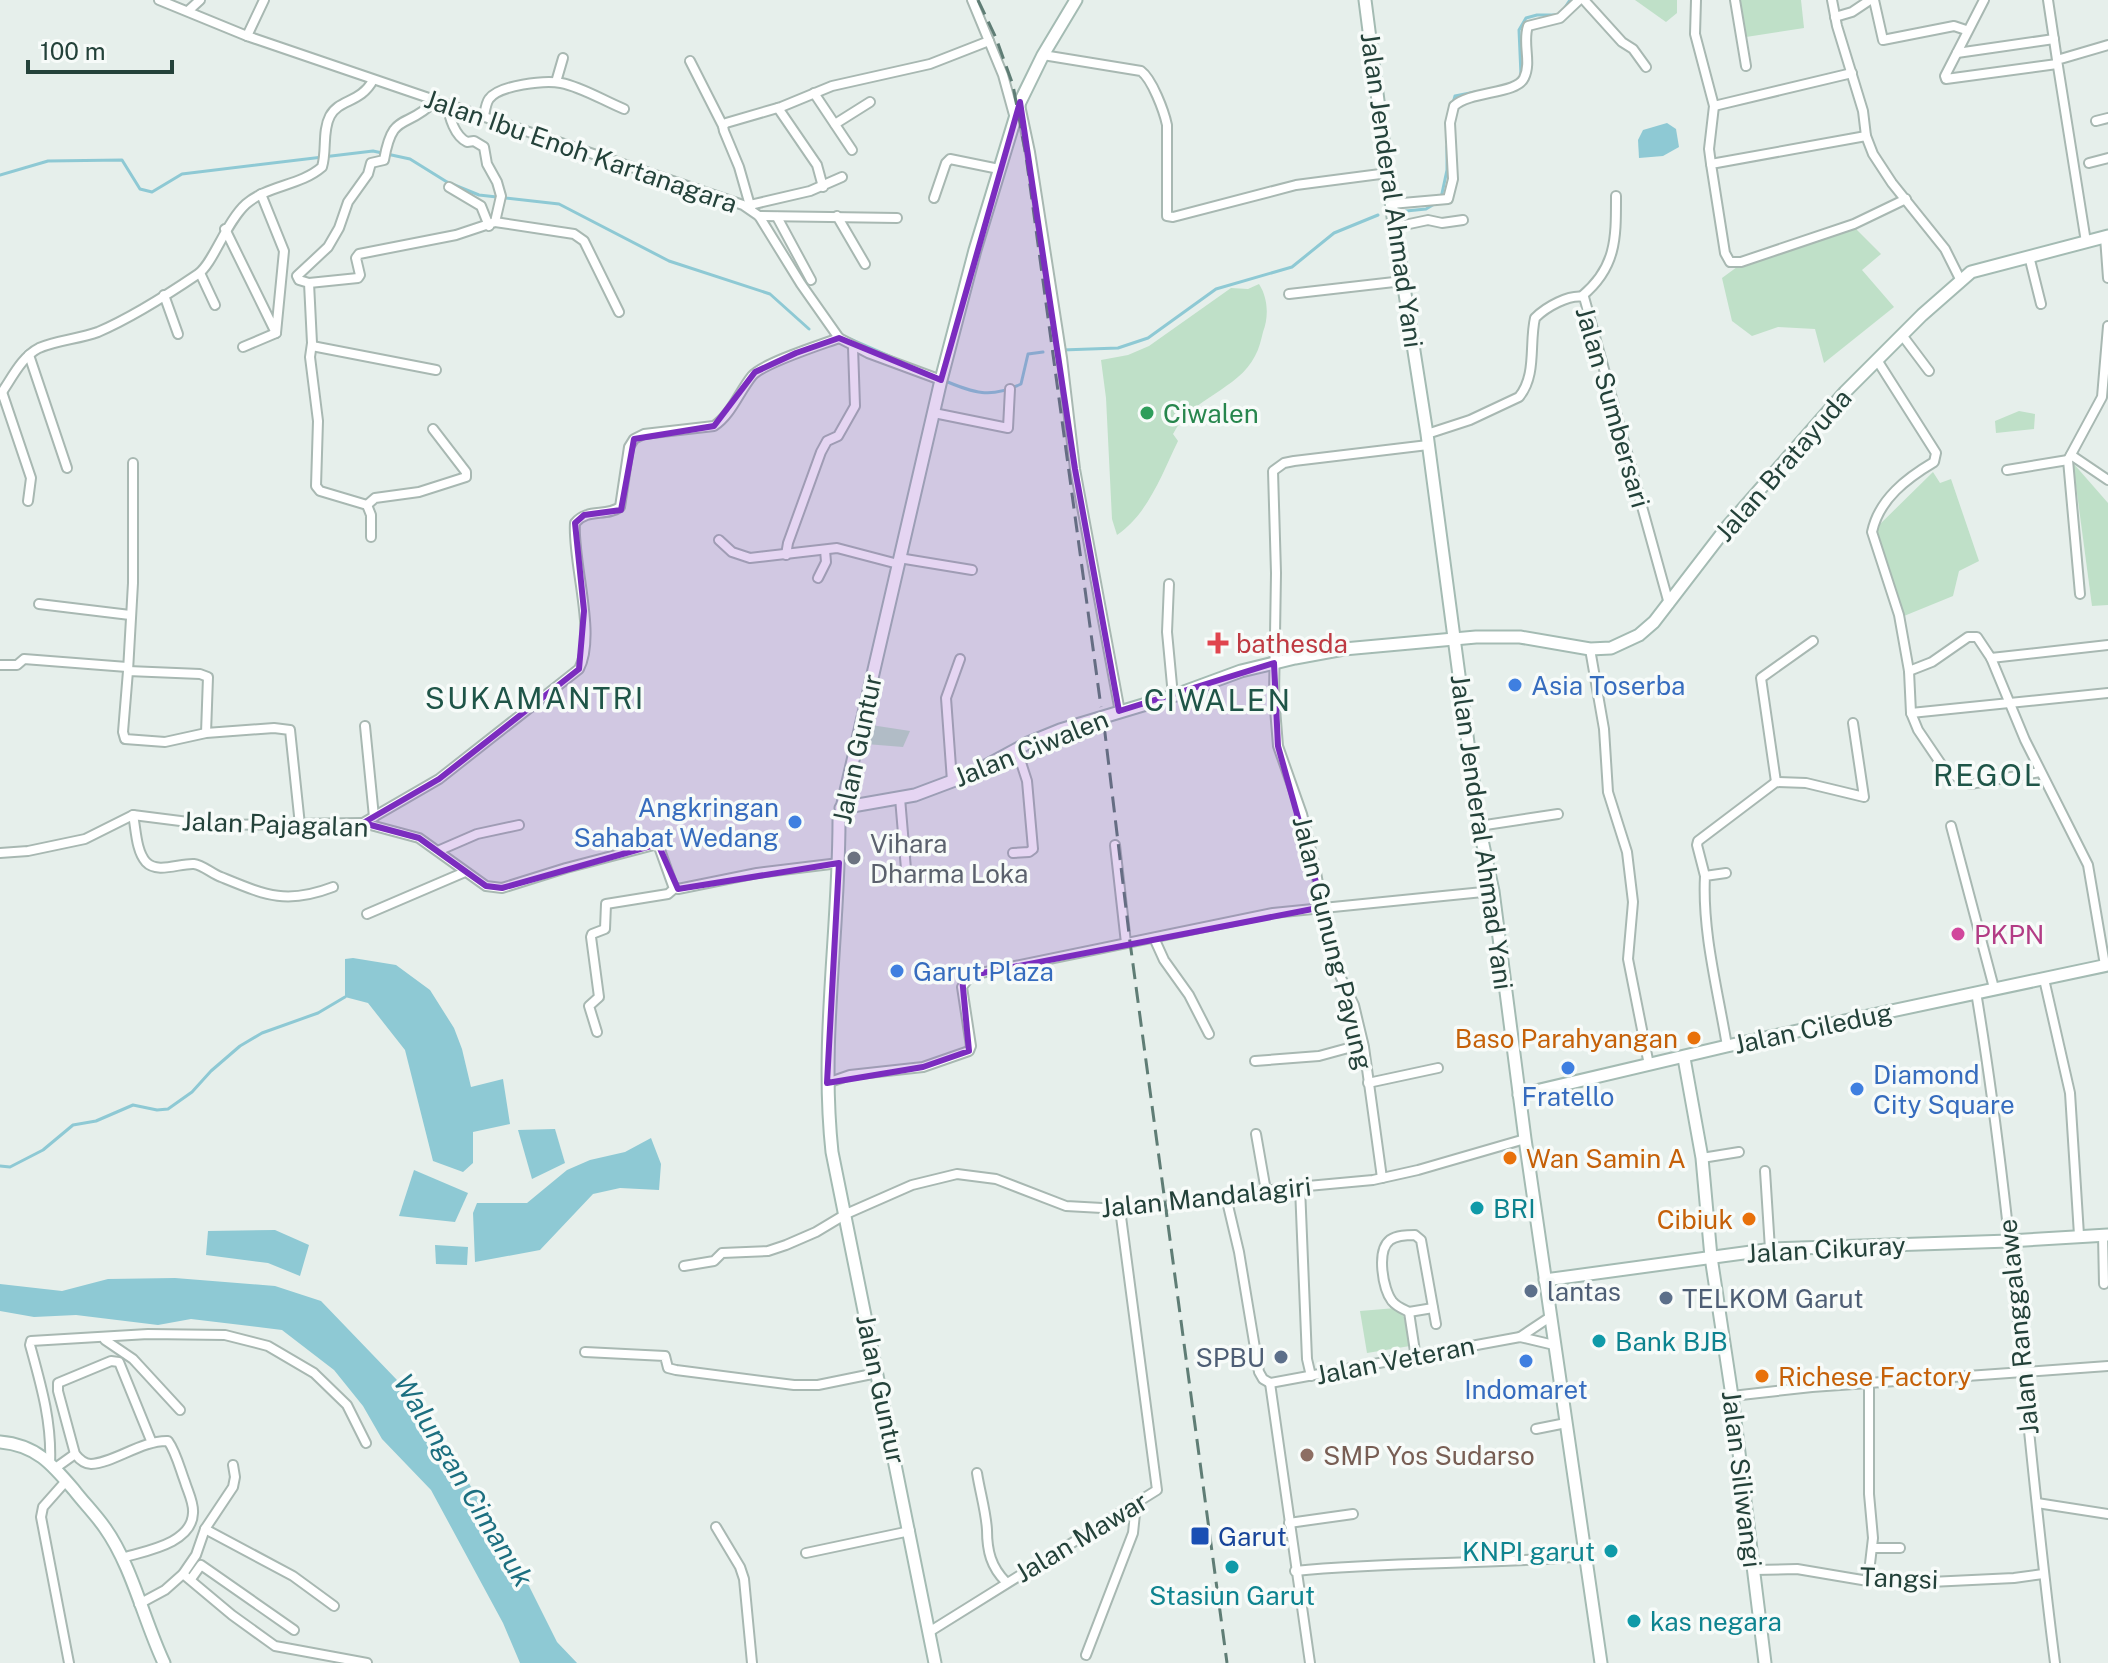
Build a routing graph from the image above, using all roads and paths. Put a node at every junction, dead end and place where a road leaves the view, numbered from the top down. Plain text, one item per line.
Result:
1 (159, 0) edge
2 (200, 0) edge
3 (264, 0) edge
4 (972, 0) edge
5 (1076, 0) edge
6 (1365, 0) edge
7 (1582, 0) edge
8 (1696, 0) edge
9 (1735, 0) edge
10 (1832, 0) edge
11 (1872, 0) edge
12 (1984, 0) edge
13 (2048, 0) edge
14 (188, 11) junction
15 (1835, 17) junction
16 (1966, 30) junction
17 (247, 36) junction
18 (2054, 39) junction
19 (989, 41) junction
20 (2108, 45) edge
21 (1957, 53) junction
22 (1043, 55) junction
23 (563, 58) dead end
24 (690, 61) dead end
25 (2057, 62) junction
26 (1746, 66) dead end
27 (1646, 67) dead end
28 (1852, 73) junction
29 (373, 80) junction
30 (556, 82) junction
31 (814, 93) junction
32 (435, 101) junction
33 (870, 102) dead end
34 (1020, 102) junction
35 (448, 105) junction
36 (1714, 106) junction
37 (778, 108) junction
38 (624, 109) dead end
39 (484, 116) junction
40 (1015, 116) junction
41 (2108, 118) edge
42 (2096, 121) dead end
43 (835, 124) junction
44 (723, 126) junction
45 (1866, 136) junction
46 (852, 150) dead end
47 (2108, 158) edge
48 (2089, 163) dead end
49 (1711, 164) junction
50 (999, 169) junction
51 (1388, 173) junction
52 (842, 177) dead end
53 (449, 187) dead end
54 (823, 187) junction
55 (261, 194) junction
56 (1616, 196) dead end
57 (934, 198) dead end
58 (1906, 199) junction
59 (1392, 205) junction
60 (750, 207) junction
61 (759, 216) junction
62 (837, 216) junction
63 (777, 217) junction
64 (897, 218) dead end
65 (1463, 220) dead end
66 (492, 224) junction
67 (1394, 227) junction
68 (225, 229) junction
69 (2106, 236) edge
70 (2086, 242) junction
71 (2029, 256) junction
72 (865, 264) dead end
73 (200, 273) junction
74 (2108, 278) edge
75 (811, 280) dead end
76 (1403, 281) junction
77 (1961, 281) junction
78 (309, 283) junction
79 (1289, 294) dead end
80 (164, 295) junction
81 (1582, 296) junction
82 (2041, 304) dead end
83 (215, 305) dead end
84 (619, 312) dead end
85 (2108, 326) edge
86 (276, 333) junction
87 (178, 334) dead end
88 (1902, 335) junction
89 (839, 338) junction
90 (312, 346) junction
91 (243, 347) dead end
92 (853, 347) junction
93 (29, 355) junction
94 (1877, 360) junction
95 (436, 370) dead end
96 (1929, 371) dead end
97 (941, 380) junction
98 (1010, 389) dead end
99 (1, 393) edge
100 (934, 413) junction
101 (433, 429) dead end
102 (1428, 439) junction
103 (2070, 458) junction
104 (133, 463) dead end
105 (67, 468) dead end
106 (2007, 470) dead end
107 (2108, 480) edge
108 (28, 501) dead end
109 (367, 505) junction
110 (371, 537) dead end
111 (719, 540) dead end
112 (825, 550) junction
113 (786, 555) junction
114 (898, 561) junction
115 (972, 570) dead end
116 (818, 578) dead end
117 (1169, 584) dead end
118 (2080, 594) dead end
119 (39, 604) dead end
120 (1669, 604) junction
121 (130, 615) junction
122 (1454, 639) junction
123 (1813, 641) dead end
124 (2108, 645) edge
125 (1590, 649) junction
126 (1991, 658) junction
127 (960, 659) dead end
128 (1274, 663) junction
129 (0, 665) edge
130 (128, 669) junction
131 (1909, 671) junction
132 (2108, 693) edge
133 (1173, 696) junction
134 (2010, 703) junction
135 (1120, 712) junction
136 (1911, 713) junction
137 (1853, 723) dead end
138 (365, 726) dead end
139 (206, 733) junction
140 (1017, 750) junction
141 (2040, 772) junction
142 (952, 781) junction
143 (1776, 782) junction
144 (900, 798) junction
145 (841, 808) junction
146 (1558, 814) dead end
147 (133, 815) junction
148 (374, 817) junction
149 (363, 823) junction
150 (300, 825) junction
151 (519, 825) dead end
152 (1479, 826) junction
153 (1951, 826) dead end
154 (1115, 845) dead end
155 (440, 850) junction
156 (0, 853) edge
157 (1013, 853) dead end
158 (839, 863) junction
159 (906, 869) dead end
160 (465, 872) junction
161 (1726, 873) dead end
162 (1705, 876) junction
163 (333, 887) dead end
164 (675, 888) junction
165 (1493, 891) junction
166 (1323, 907) junction
167 (367, 914) dead end
168 (1154, 938) junction
169 (1122, 944) junction
170 (2106, 965) edge
171 (2044, 979) junction
172 (1994, 988) junction
173 (1976, 992) junction
174 (597, 1032) dead end
175 (1209, 1034) dead end
176 (1363, 1044) junction
177 (1727, 1046) junction
178 (1684, 1058) junction
179 (1255, 1061) dead end
180 (1649, 1065) junction
181 (1438, 1068) dead end
182 (827, 1083) junction
183 (1368, 1083) junction
184 (1519, 1095) junction
185 (1256, 1134) dead end
186 (1525, 1139) junction
187 (1739, 1152) dead end
188 (1702, 1158) junction
189 (1765, 1171) dead end
190 (1382, 1178) junction
191 (1300, 1187) junction
192 (1266, 1191) junction
193 (1226, 1197) junction
194 (1120, 1209) junction
195 (846, 1214) junction
196 (2079, 1235) junction
197 (2105, 1235) edge
198 (2009, 1241) junction
199 (1770, 1249) junction
200 (1711, 1257) junction
201 (684, 1266) dead end
202 (1545, 1280) junction
203 (2104, 1284) dead end
204 (1433, 1308) junction
205 (1409, 1312) junction
206 (1550, 1317) junction
207 (1436, 1324) dead end
208 (1520, 1337) junction
209 (104, 1339) junction
210 (1554, 1345) junction
211 (585, 1352) dead end
212 (1416, 1358) junction
213 (2108, 1366) edge
214 (877, 1373) junction
215 (2023, 1374) junction
216 (1311, 1376) junction
217 (1270, 1383) junction
218 (1869, 1384) junction
219 (1732, 1396) junction
220 (180, 1410) dead end
221 (1566, 1423) junction
222 (1536, 1429) dead end
223 (0, 1442) edge
224 (152, 1443) junction
225 (366, 1443) dead end
226 (75, 1454) junction
227 (233, 1465) dead end
228 (52, 1467) junction
229 (977, 1473) dead end
230 (66, 1481) junction
231 (2037, 1503) junction
232 (1136, 1504) junction
233 (1353, 1514) dead end
234 (2108, 1514) edge
235 (1289, 1523) junction
236 (716, 1527) dead end
237 (205, 1529) junction
238 (910, 1531) junction
239 (1873, 1548) junction
240 (1900, 1548) dead end
241 (806, 1553) dead end
242 (1585, 1556) junction
243 (122, 1558) junction
244 (1754, 1570) junction
245 (1295, 1571) junction
246 (2043, 1574) junction
247 (187, 1576) junction
248 (1868, 1581) junction
249 (1006, 1582) junction
250 (139, 1604) junction
251 (334, 1606) dead end
252 (294, 1630) dead end
253 (929, 1632) junction
254 (1086, 1655) dead end
255 (329, 1659) edge
256 (69, 1663) edge
257 (164, 1663) edge
258 (367, 1663) edge
259 (752, 1663) edge
260 (935, 1663) edge
261 (1310, 1663) edge
262 (1601, 1663) edge
263 (1765, 1663) edge
264 (2055, 1663) edge

1 - 14 street, Jalan Ibu Enoh Kartanagara
2 - 14 street
3 - 17 street
4 - 19 street
5 - 22 street, Jalan Guntur
6 - 51 street, Jalan Jenderal Ahmad Yani
7 - 27 street
7 - 59 street
8 - 36 street
9 - 26 street
10 - 15 street
11 - 15 street
11 - 16 street
12 - 16 street
13 - 18 street
14 - 17 street, Jalan Ibu Enoh Kartanagara
15 - 28 street
16 - 21 street
17 - 29 street, Jalan Ibu Enoh Kartanagara
18 - 21 street
18 - 25 street
19 - 31 street
19 - 40 street
20 - 25 street
21 - 25 street
22 - 34 street, Jalan Guntur
22 - 51 street
23 - 30 street
24 - 44 street
25 - 70 street
28 - 36 street
28 - 45 street
29 - 32 street, Jalan Ibu Enoh Kartanagara
29 - 55 street
30 - 38 street
30 - 39 street
31 - 37 street
31 - 43 street
32 - 35 street, Jalan Ibu Enoh Kartanagara
32 - 78 street
33 - 43 street
34 - 40 street, Jalan Guntur
34 - 135 street
35 - 39 street, Jalan Ibu Enoh Kartanagara
35 - 66 street
36 - 49 street
37 - 44 street
37 - 54 street
39 - 60 street, Jalan Ibu Enoh Kartanagara
40 - 50 street, Jalan Guntur
41 - 42 street
43 - 46 street
44 - 60 street
45 - 49 street
45 - 58 street
47 - 48 street
49 - 58 street
50 - 57 street
50 - 97 street, Jalan Guntur
51 - 59 street, Jalan Jenderal Ahmad Yani
52 - 54 street
53 - 66 street
54 - 60 street
55 - 68 street
55 - 86 street
56 - 81 street
58 - 77 street
59 - 67 street, Jalan Jenderal Ahmad Yani
60 - 61 street, Jalan Ibu Enoh Kartanagara
61 - 63 street
61 - 89 street, Jalan Ibu Enoh Kartanagara
62 - 63 street
62 - 64 street
62 - 72 street
63 - 75 street
65 - 67 street
66 - 78 street
66 - 84 street
67 - 76 street, Jalan Jenderal Ahmad Yani
68 - 73 street
68 - 86 street
69 - 70 street, Jalan Bratayuda
69 - 74 street
70 - 71 street, Jalan Bratayuda
71 - 77 street, Jalan Bratayuda
71 - 82 street
73 - 80 street
73 - 83 street
76 - 79 street
76 - 102 street, Jalan Jenderal Ahmad Yani
77 - 88 street, Jalan Bratayuda
78 - 90 street
80 - 87 street
80 - 93 street
81 - 102 street, Jalan Sumbersari
81 - 120 street, Jalan Sumbersari
85 - 103 street
86 - 91 street
88 - 94 street, Jalan Bratayuda
88 - 96 street
89 - 92 street, Jalan Ibu Enoh Kartanagara
89 - 148 street
90 - 95 street
90 - 109 street
92 - 97 street, Jalan Ibu Enoh Kartanagara
92 - 113 street
93 - 99 street
93 - 105 street
94 - 120 street, Jalan Bratayuda
94 - 131 street
97 - 100 street, Jalan Guntur
98 - 100 street
99 - 108 street
100 - 114 street, Jalan Guntur
101 - 109 street
102 - 122 street, Jalan Jenderal Ahmad Yani
102 - 128 street, Jalan Gunung Payung
103 - 106 street
103 - 107 street
103 - 118 street
104 - 121 street
109 - 110 street
111 - 113 street
112 - 113 street
112 - 114 street
112 - 116 street
114 - 115 street
114 - 145 street, Jalan Guntur
117 - 133 street
119 - 121 street
120 - 125 street, Jalan Bratayuda
121 - 130 street
122 - 125 street, Jalan Bratayuda
122 - 128 street, Jalan Ciwalen
122 - 152 street, Jalan Jenderal Ahmad Yani
123 - 143 street
124 - 126 street
125 - 180 street
126 - 131 street
126 - 134 street
127 - 142 street
128 - 133 street, Jalan Ciwalen
128 - 166 street, Jalan Gunung Payung
129 - 130 street
130 - 139 street
130 - 139 street
131 - 136 street
132 - 134 street
133 - 135 street, Jalan Ciwalen
134 - 136 street
134 - 141 street
135 - 140 street, Jalan Ciwalen
136 - 141 street
137 - 143 street
138 - 148 street
139 - 150 street
140 - 142 street, Jalan Ciwalen
140 - 157 street
141 - 170 street
142 - 144 street, Jalan Ciwalen
143 - 162 street
144 - 145 street, Jalan Ciwalen
144 - 159 street
145 - 158 street, Jalan Guntur
146 - 152 street
147 - 150 street, Jalan Pajagalan
147 - 156 street
147 - 163 street
148 - 149 street
149 - 150 street, Jalan Pajagalan
149 - 155 street, Jalan Pajagalan
151 - 155 street
152 - 165 street, Jalan Jenderal Ahmad Yani
153 - 172 street
154 - 169 street
155 - 160 street, Jalan Pajagalan
158 - 164 street
158 - 182 street, Jalan Guntur
160 - 164 street, Jalan Pajagalan
160 - 167 street
161 - 162 street
162 - 177 street
164 - 174 street
165 - 166 street
165 - 184 street, Jalan Jenderal Ahmad Yani
166 - 168 street
166 - 176 street, Jalan Gunung Payung
168 - 169 street
168 - 175 street
169 - 182 street
170 - 171 street, Jalan Ciledug
171 - 172 street, Jalan Ciledug
171 - 196 street
172 - 173 street, Jalan Ciledug
173 - 177 street, Jalan Ciledug
173 - 198 street, Jalan Ranggalawe
176 - 179 street
176 - 183 street, Jalan Gunung Payung
177 - 178 street, Jalan Ciledug
178 - 180 street, Jalan Ciledug
178 - 188 street, Jalan Siliwangi
180 - 184 street, Jalan Ciledug
181 - 183 street
182 - 195 street, Jalan Guntur
183 - 190 street, Jalan Gunung Payung
184 - 186 street, Jalan Jenderal Ahmad Yani
185 - 192 street
186 - 190 street, Jalan Mandalagiri
186 - 202 street, Jalan Jenderal Ahmad Yani
187 - 188 street
188 - 200 street, Jalan Siliwangi
189 - 199 street
190 - 191 street, Jalan Mandalagiri
191 - 192 street, Jalan Mandalagiri
191 - 216 street
192 - 193 street, Jalan Mandalagiri
193 - 194 street, Jalan Mandalagiri
193 - 217 street
194 - 195 street, Jalan Mandalagiri
194 - 232 street, Jalan Mawar
195 - 201 street, Jalan Mandalagiri
195 - 214 street, Jalan Guntur
196 - 197 street, Jalan Cikuray
196 - 198 street, Jalan Cikuray
197 - 203 street
198 - 199 street, Jalan Cikuray
198 - 215 street, Jalan Ranggalawe
199 - 200 street, Jalan Cikuray
200 - 202 street, Jalan Cikuray
200 - 219 street, Jalan Siliwangi
202 - 206 street, Jalan Jenderal Ahmad Yani
204 - 205 street
204 - 205 street
204 - 207 street
205 - 212 street
206 - 208 street, Jalan Veteran
206 - 210 street, Jalan Jenderal Ahmad Yani
208 - 210 street, Jalan Veteran
208 - 212 street, Jalan Veteran
209 - 220 street
209 - 225 street
209 - 228 street
210 - 221 street, Jalan Jenderal Ahmad Yani
211 - 214 street
212 - 216 street, Jalan Veteran
213 - 215 street
214 - 238 street, Jalan Guntur
215 - 218 street
215 - 231 street, Jalan Ranggalawe
216 - 217 street, Jalan Veteran
217 - 235 street
218 - 219 street
218 - 239 street
219 - 244 street, Jalan Siliwangi
221 - 222 street
221 - 242 street, Jalan Jenderal Ahmad Yani
223 - 228 street
224 - 226 street
224 - 226 street
224 - 243 street
226 - 228 street
227 - 237 street
228 - 230 street
229 - 249 street
230 - 243 street
230 - 256 street
231 - 234 street
231 - 246 street, Jalan Ranggalawe
232 - 249 street, Jalan Mawar
232 - 254 street
233 - 235 street
235 - 245 street
236 - 259 street
237 - 247 street
237 - 251 street
238 - 241 street
238 - 253 street, Jalan Guntur
239 - 240 street
239 - 248 street
242 - 245 street
242 - 262 street, Jalan Jenderal Ahmad Yani
243 - 250 street
244 - 248 street, Tangsi
244 - 263 street, Jalan Siliwangi
245 - 261 street
246 - 248 street, Tangsi
246 - 264 street, Jalan Ranggalawe
247 - 250 street
247 - 252 street
247 - 255 street
249 - 253 street, Jalan Mawar
250 - 257 street
253 - 260 street, Jalan Guntur
255 - 258 street

